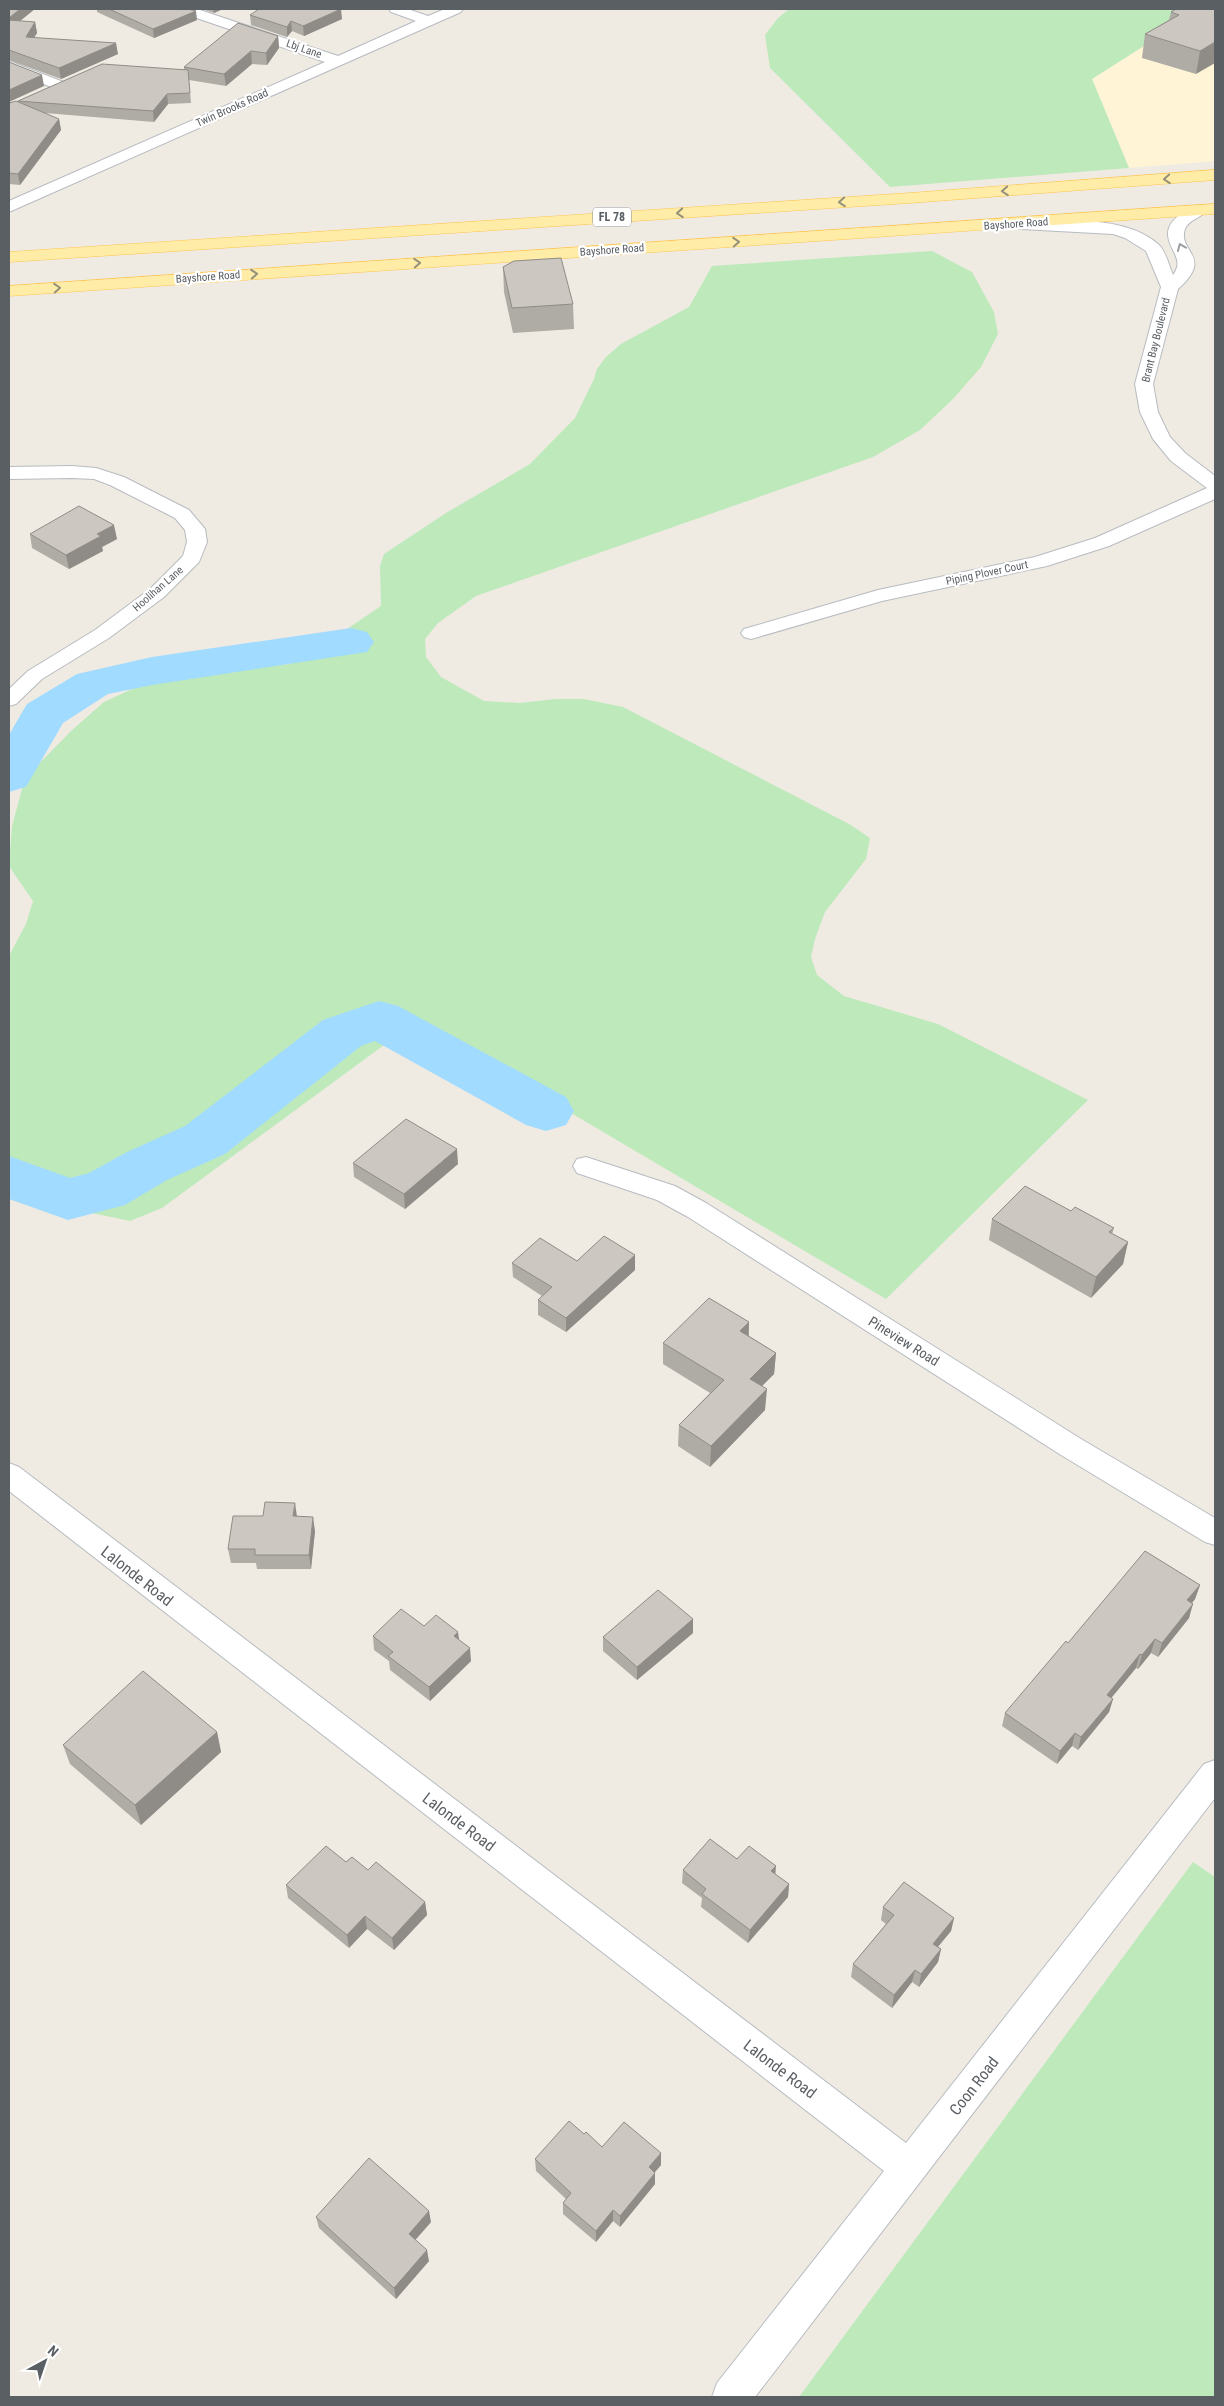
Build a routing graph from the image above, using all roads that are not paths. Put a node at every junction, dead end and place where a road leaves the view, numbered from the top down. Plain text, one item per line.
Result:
1 (184, 9) edge
2 (396, 9) edge
3 (456, 9) edge
4 (428, 21) junction
5 (338, 61) junction
6 (9, 65) edge
7 (79, 78) edge
8 (61, 86) junction
9 (45, 93) edge
10 (1215, 175) edge
11 (9, 207) edge
12 (1211, 210) edge
13 (1021, 224) junction
14 (9, 257) edge
15 (1170, 287) junction
16 (9, 291) edge
17 (9, 473) edge
18 (1215, 485) edge
19 (1215, 492) edge
20 (751, 633) dead end
21 (9, 700) edge
22 (586, 1166) dead end
23 (9, 1475) edge
24 (1215, 1533) edge
25 (1215, 1774) edge
26 (910, 2168) junction
27 (731, 2397) edge

1 - 5 street, Lbj Lane
2 - 4 street
3 - 4 street, Twin Brooks Road
4 - 5 street, Twin Brooks Road
5 - 11 street, Twin Brooks Road
6 - 8 street
7 - 8 street
8 - 9 street
10 -> 14 main road, FL 78
12 - 13 main road, Bayshore Road
15 -> 12 street, Brant Bay Boulevard
13 - 15 street, Brant Bay Boulevard
16 -> 13 main road, Bayshore Road
15 - 18 street, Brant Bay Boulevard
17 - 21 street, Hoolihan Lane
19 - 20 street, Piping Plover Court
22 - 24 street, Pineview Road
23 - 26 street, Lalonde Road
25 - 26 street, Coon Road
26 - 27 street, Coon Road

